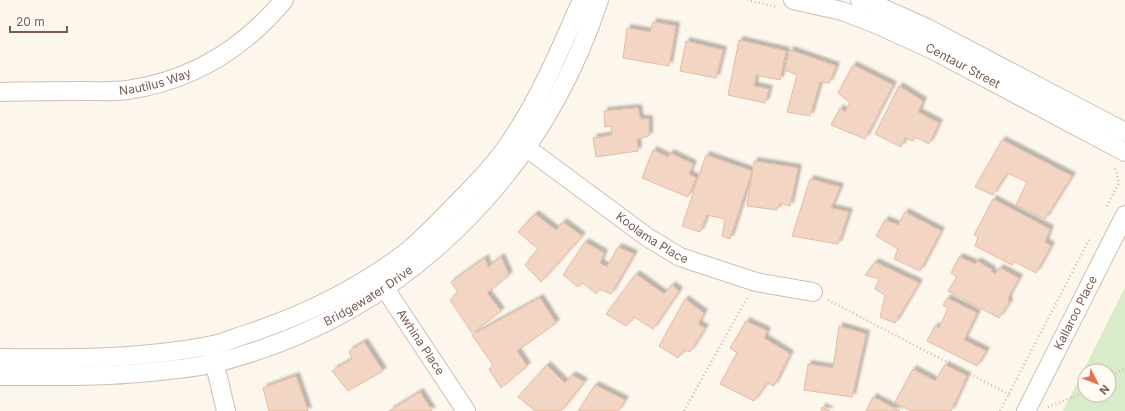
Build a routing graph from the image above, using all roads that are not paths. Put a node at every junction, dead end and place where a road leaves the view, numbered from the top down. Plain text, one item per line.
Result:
1 (284, 0) edge
2 (582, 0) edge
3 (599, 0) edge
4 (793, 0) edge
5 (860, 0) edge
6 (0, 92) edge
7 (1125, 132) edge
8 (520, 143) junction
9 (1125, 152) edge
10 (1125, 214) edge
11 (380, 281) junction
12 (813, 292) road end
13 (210, 346) junction
14 (0, 358) edge
15 (215, 363) junction
16 (0, 376) edge
17 (1028, 408) edge
18 (226, 411) edge
19 (466, 411) edge

1 - 6 street, Nautilus Way
2 - 8 street, Bridgewater Drive
3 - 8 street, Bridgewater Drive
4 - 9 street, Centaur Street
5 - 7 street, Centaur Street
8 - 11 street, Bridgewater Drive
8 - 12 street, Koolama Place
10 - 17 street, Kallaroo Place
11 - 13 street, Bridgewater Drive
11 - 15 street, Bridgewater Drive
11 - 19 street, Awhina Place
13 - 14 street, Bridgewater Drive
13 - 15 street
15 - 16 street, Bridgewater Drive
15 - 18 street

